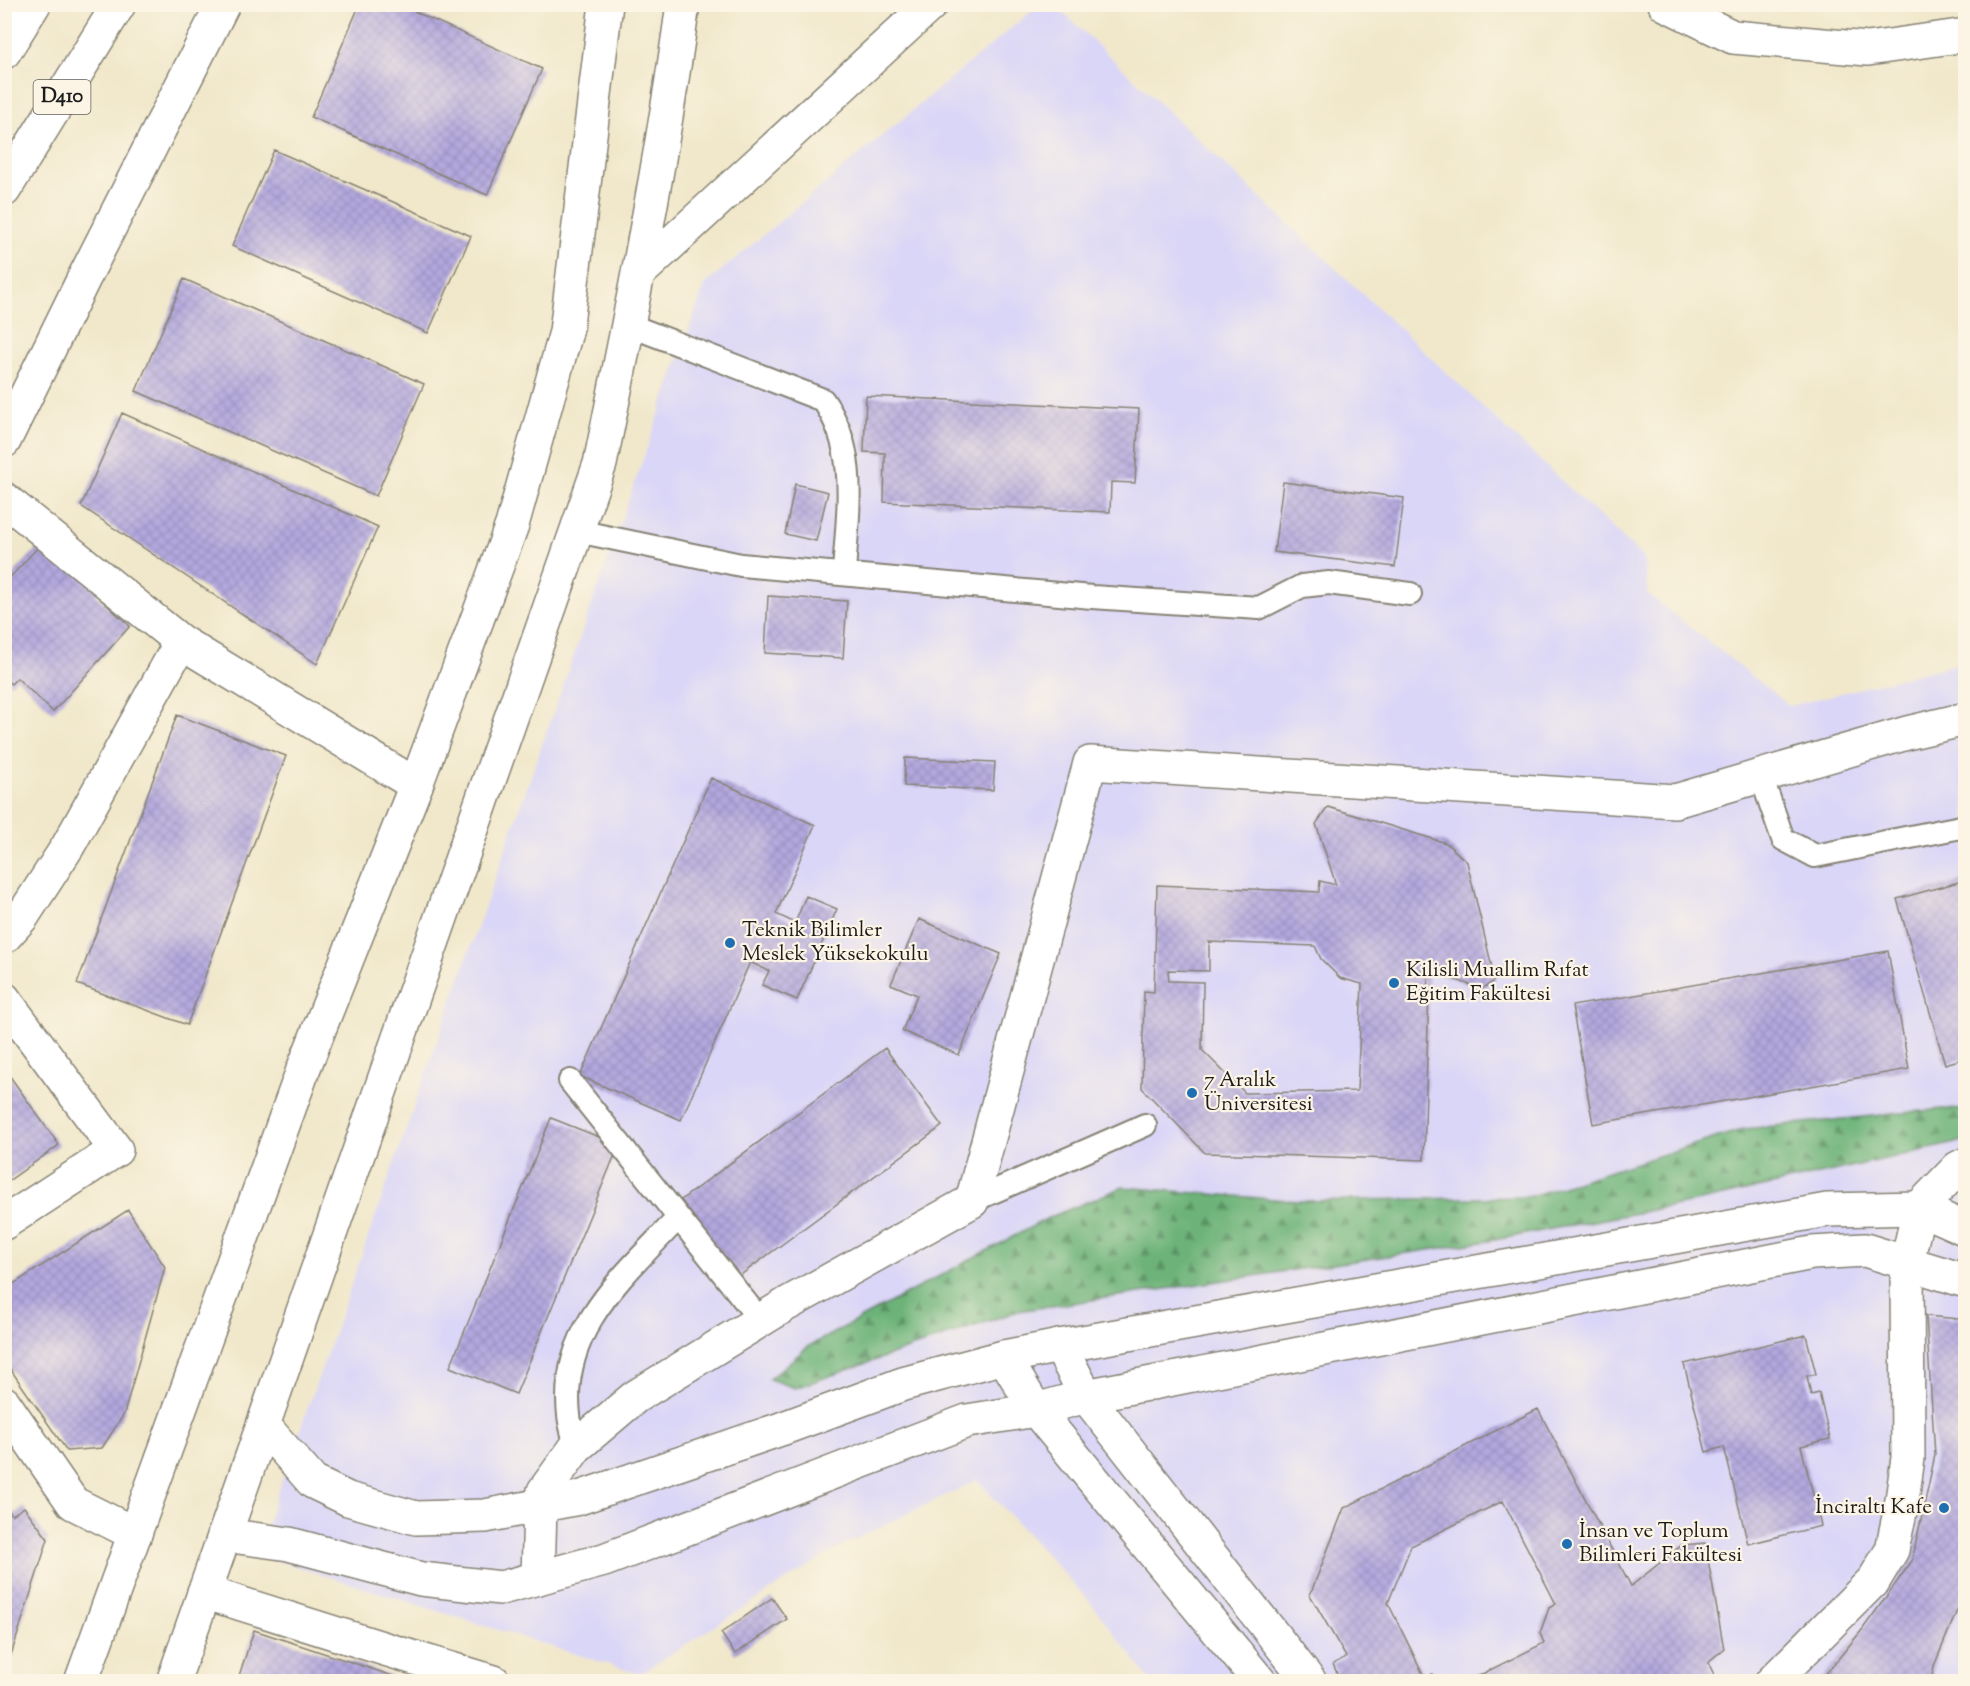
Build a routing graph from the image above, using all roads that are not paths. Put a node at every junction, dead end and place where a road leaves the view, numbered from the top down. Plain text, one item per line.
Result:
1 (33, 4) edge
2 (119, 4) edge
3 (223, 4) edge
4 (606, 4) edge
5 (683, 4) edge
6 (931, 4) edge
7 (1665, 4) edge
8 (1965, 35) edge
9 (4, 52) edge
10 (4, 190) edge
11 (640, 272) junction
12 (629, 325) junction
13 (4, 441) edge
14 (4, 499) edge
15 (577, 531) junction
16 (844, 574) junction
17 (1410, 594) dead end
18 (181, 642) junction
19 (1965, 719) edge
20 (1761, 776) junction
21 (416, 785) junction
22 (1965, 826) edge
23 (4, 937) edge
24 (4, 999) edge
25 (570, 1081) dead end
26 (1145, 1125) dead end
27 (1965, 1164) edge
28 (972, 1201) junction
29 (1919, 1208) junction
30 (678, 1218) junction
31 (4, 1223) edge
32 (1965, 1228) edge
33 (1907, 1263) junction
34 (1965, 1281) edge
35 (760, 1320) junction
36 (1060, 1346) junction
37 (1004, 1357) junction
38 (1086, 1396) junction
39 (4, 1403) edge
40 (1036, 1410) junction
41 (263, 1425) junction
42 (576, 1447) junction
43 (540, 1506) junction
44 (135, 1534) junction
45 (224, 1535) junction
46 (538, 1578) junction
47 (204, 1592) junction
48 (81, 1682) edge
49 (173, 1682) edge
50 (494, 1682) edge
51 (1260, 1682) edge
52 (1310, 1682) edge
53 (1772, 1682) edge

1 - 9 main road
2 - 10 main road, D410
3 - 13 main road
4 - 21 main road
5 - 11 main road
6 - 11 main road
7 - 8 main road
11 - 12 main road
12 - 15 main road
12 - 16 lane
14 - 18 main road
15 - 16 lane
15 - 41 main road
16 - 17 lane
18 - 21 main road
18 - 23 main road
19 - 20 main road
20 - 22 lane
20 - 28 main road
21 - 44 main road
24 - 31 main road
25 - 30 lane
26 - 28 lane
27 - 29 main road
28 - 35 main road
29 - 32 main road
29 - 33 main road
29 - 36 main road
30 - 35 lane
30 - 42 lane
33 - 34 main road
33 - 38 main road
33 - 53 main road
35 - 42 main road
36 - 37 main road
36 - 38 main road
37 - 40 main road
37 - 43 main road
38 - 40 main road
38 - 52 main road
39 - 44 main road
40 - 46 main road
40 - 51 main road
41 - 43 main road
41 - 45 main road
42 - 43 main road
43 - 46 main road
44 - 48 main road
45 - 46 main road
45 - 47 main road
47 - 49 main road
47 - 50 main road

